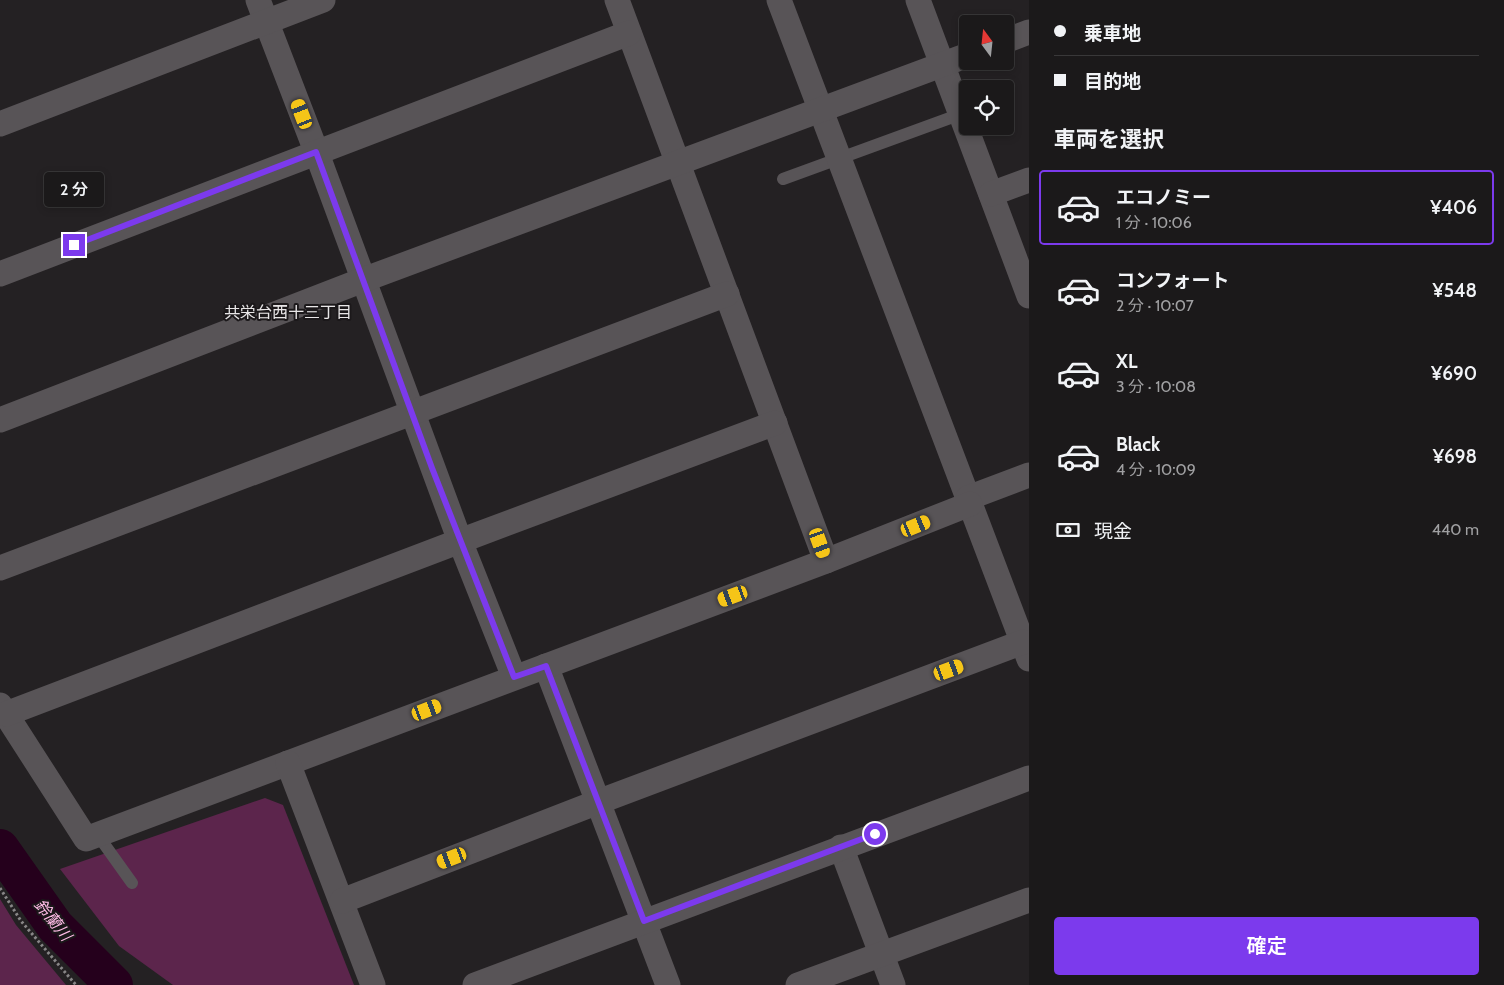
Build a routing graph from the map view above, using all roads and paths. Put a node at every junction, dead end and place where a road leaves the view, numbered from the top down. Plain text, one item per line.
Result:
1 (323, 0) edge
2 (617, 0) edge
3 (779, 0) edge
4 (918, 0) edge
5 (262, 11) edge
6 (629, 32) junction
7 (1029, 32) edge
8 (1014, 38) edge
9 (959, 59) edge
10 (943, 65) junction
11 (820, 109) junction
12 (959, 109) edge
13 (959, 115) edge
14 (0, 124) edge
15 (969, 135) edge
16 (316, 152) junction
17 (839, 158) junction
18 (678, 162) junction
19 (784, 179) dead end
20 (1029, 180) edge
21 (991, 194) junction
22 (0, 274) edge
23 (363, 280) junction
24 (727, 294) junction
25 (1029, 296) edge
26 (412, 413) junction
27 (0, 420) edge
28 (775, 423) junction
29 (1029, 475) edge
30 (969, 501) junction
31 (460, 541) junction
32 (826, 561) junction
33 (0, 568) edge
34 (1026, 651) edge
35 (546, 666) junction
36 (514, 677) junction
37 (3, 709) edge
38 (288, 763) junction
39 (1029, 778) edge
40 (598, 802) junction
41 (97, 834) junction
42 (841, 847) junction
43 (132, 883) dead end
44 (0, 888) edge
45 (1029, 900) edge
46 (342, 901) junction
47 (644, 921) junction
48 (882, 954) junction
49 (483, 984) edge
50 (76, 985) edge
51 (373, 985) edge
52 (668, 985) edge
53 (798, 985) edge
54 (893, 985) edge

1 - 5 street
2 - 6 street
3 - 11 street
4 - 10 street
5 - 14 street
5 - 16 street
6 - 16 street
6 - 18 street
7 - 8 street
9 - 10 street
10 - 11 street
10 - 12 street
11 - 17 street
11 - 18 street
13 - 17 lane
15 - 21 street
16 - 22 street
16 - 23 street
17 - 19 lane
17 - 30 street
18 - 23 street
18 - 24 street
20 - 21 street
21 - 25 street
23 - 26 street
23 - 27 street
24 - 26 street
24 - 28 street
26 - 31 street
26 - 33 street
28 - 31 street
28 - 32 street
29 - 30 street
30 - 32 street
30 - 34 street
31 - 36 street
31 - 37 street
32 - 35 street
34 - 40 street
35 - 36 street
35 - 40 street
36 - 38 street
37 - 41 street
38 - 41 street
38 - 46 street
39 - 42 street
40 - 46 street
40 - 47 street
41 - 43 lane
42 - 47 street
42 - 48 street
44 - 50 path
45 - 48 street
46 - 51 street
47 - 49 street
47 - 52 street
48 - 53 street
48 - 54 street

